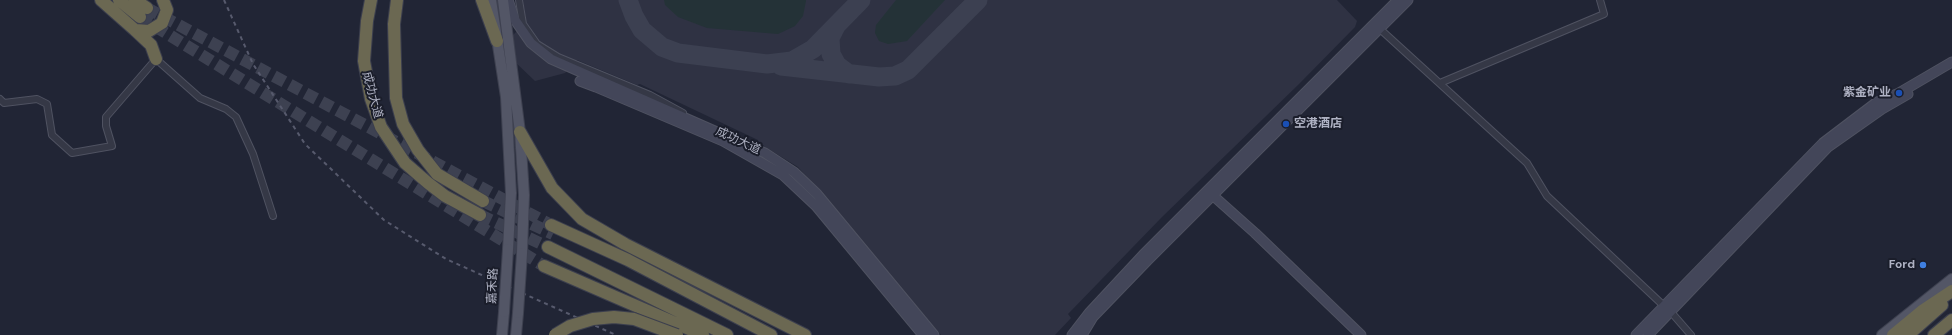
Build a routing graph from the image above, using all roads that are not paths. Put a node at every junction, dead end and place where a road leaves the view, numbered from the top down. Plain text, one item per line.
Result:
1 (101, 0) edge
2 (120, 0) edge
3 (136, 0) edge
4 (163, 0) edge
5 (371, 0) edge
6 (397, 0) edge
7 (482, 0) edge
8 (491, 0) edge
9 (503, 0) edge
10 (508, 0) edge
11 (519, 0) edge
12 (1398, 0) edge
13 (1408, 0) edge
14 (1600, 0) edge
15 (1380, 29) junction
16 (135, 30) junction
17 (497, 41) junction
18 (156, 59) junction
19 (1952, 62) edge
20 (1952, 68) edge
21 (580, 82) dead end
22 (1440, 83) junction
23 (0, 99) edge
24 (714, 130) junction
25 (520, 132) junction
26 (1211, 194) junction
27 (483, 201) tunnel mouth
28 (480, 215) tunnel mouth
29 (273, 216) dead end
30 (548, 247) tunnel mouth
31 (544, 266) tunnel mouth
32 (1952, 279) edge
33 (1952, 291) edge
34 (1952, 296) edge
35 (1668, 309) junction
36 (1952, 320) edge
37 (502, 335) edge
38 (516, 335) edge
39 (555, 335) edge
40 (677, 335) edge
41 (703, 335) edge
42 (727, 335) edge
43 (765, 335) edge
44 (771, 335) edge
45 (805, 335) edge
46 (923, 335) edge
47 (934, 335) edge
48 (1072, 335) edge
49 (1082, 335) edge
50 (1361, 335) edge
51 (1636, 335) edge
52 (1648, 335) edge
53 (1691, 335) edge
54 (1882, 335) edge
55 (1894, 335) edge
56 (1908, 335) edge
57 (1934, 335) edge
58 (1939, 335) edge

1 - 16 highway
2 - 3 highway
4 - 16 highway
5 - 28 highway, 成功大道
6 - 27 highway, 成功大道
7 - 17 highway
8 - 17 main road, 嘉禾路
9 - 25 main road
10 - 24 main road, 成功大道
11 - 24 street
12 - 26 main road
13 - 15 main road
14 - 22 street
15 - 22 street
15 - 26 main road
16 - 18 highway
17 - 37 main road, 嘉禾路, bridge
18 - 23 street
18 - 29 street
19 - 35 main road
20 - 35 main road
21 - 46 main road, 成功大道
22 - 35 street
24 - 47 main road, 成功大道
25 - 38 main road, bridge
25 - 45 highway
26 - 48 main road
26 - 49 main road
26 - 50 main road
30 - 42 highway
31 - 41 highway
32 - 54 main road
33 - 55 highway
34 - 56 highway
35 - 51 main road
35 - 52 main road
35 - 53 street
36 - 57 highway
36 - 58 highway
39 - 40 highway, bridge
43 - 44 highway

